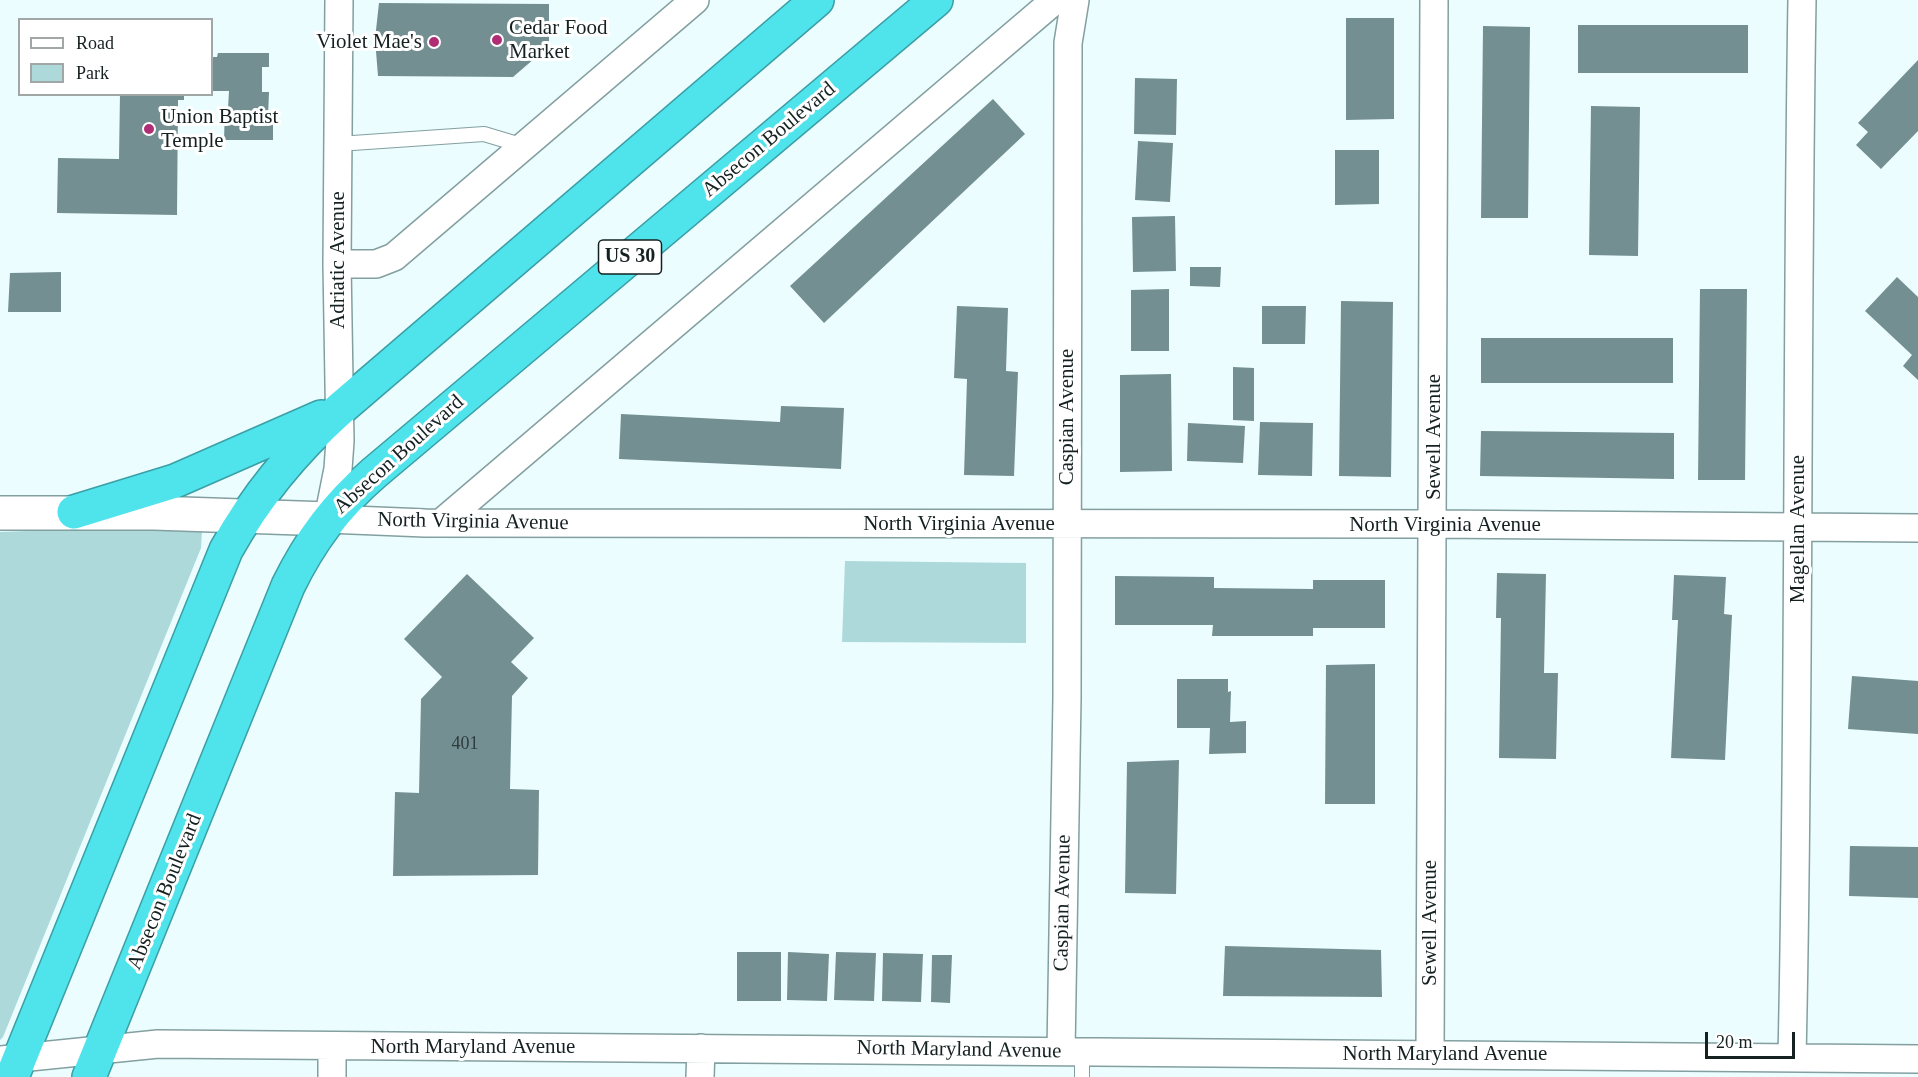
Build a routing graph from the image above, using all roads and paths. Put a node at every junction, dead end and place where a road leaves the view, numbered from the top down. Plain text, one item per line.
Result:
1 (339, 0) edge
2 (695, 0) edge
3 (816, 0) edge
4 (936, 0) edge
5 (1055, 0) edge
6 (1075, 0) edge
7 (1434, 0) edge
8 (1802, 0) edge
9 (338, 144) junction
10 (524, 146) junction
11 (337, 264) junction
12 (340, 409) junction
13 (74, 512) junction
14 (0, 513) edge
15 (245, 517) junction
16 (328, 519) junction
17 (441, 523) junction
18 (1434, 524) junction
19 (1067, 525) junction
20 (1800, 527) junction
21 (1918, 528) edge
22 (332, 1046) junction
23 (701, 1048) junction
24 (1430, 1053) junction
25 (1792, 1057) junction
26 (1918, 1059) edge
27 (1075, 1060) edge
28 (95, 1063) edge
29 (10, 1065) edge
30 (332, 1077) edge
31 (700, 1077) edge

1 - 9 street, Adriatic Avenue
2 - 10 street
3 - 12 highway
4 - 16 highway, Absecon Boulevard / US 30
5 - 17 street
6 - 19 street, Caspian Avenue
7 - 18 street, Sewell Avenue
8 - 20 street, Magellan Avenue
9 - 10 lane
9 - 11 street, Adriatic Avenue
10 - 11 street
11 - 12 street, Adriatic Avenue
12 - 13 highway
12 - 15 highway
12 - 16 street, Adriatic Avenue
13 - 14 street, North Virginia Avenue
13 - 15 street, North Virginia Avenue
15 - 16 street, North Virginia Avenue
15 - 29 highway
16 - 17 street, North Virginia Avenue
16 - 28 highway, Absecon Boulevard
17 - 19 street, North Virginia Avenue
18 - 19 street, North Virginia Avenue
18 - 20 street, North Virginia Avenue
18 - 24 street, Sewell Avenue
19 - 27 street, Caspian Avenue
20 - 21 street, North Virginia Avenue
20 - 25 street, Magellan Avenue
22 - 23 street, North Maryland Avenue
22 - 28 street, North Maryland Avenue
22 - 30 street
23 - 27 street, North Maryland Avenue
23 - 31 street
24 - 25 street, North Maryland Avenue
24 - 27 street, North Maryland Avenue
25 - 26 street, North Maryland Avenue
28 - 29 street, North Maryland Avenue

